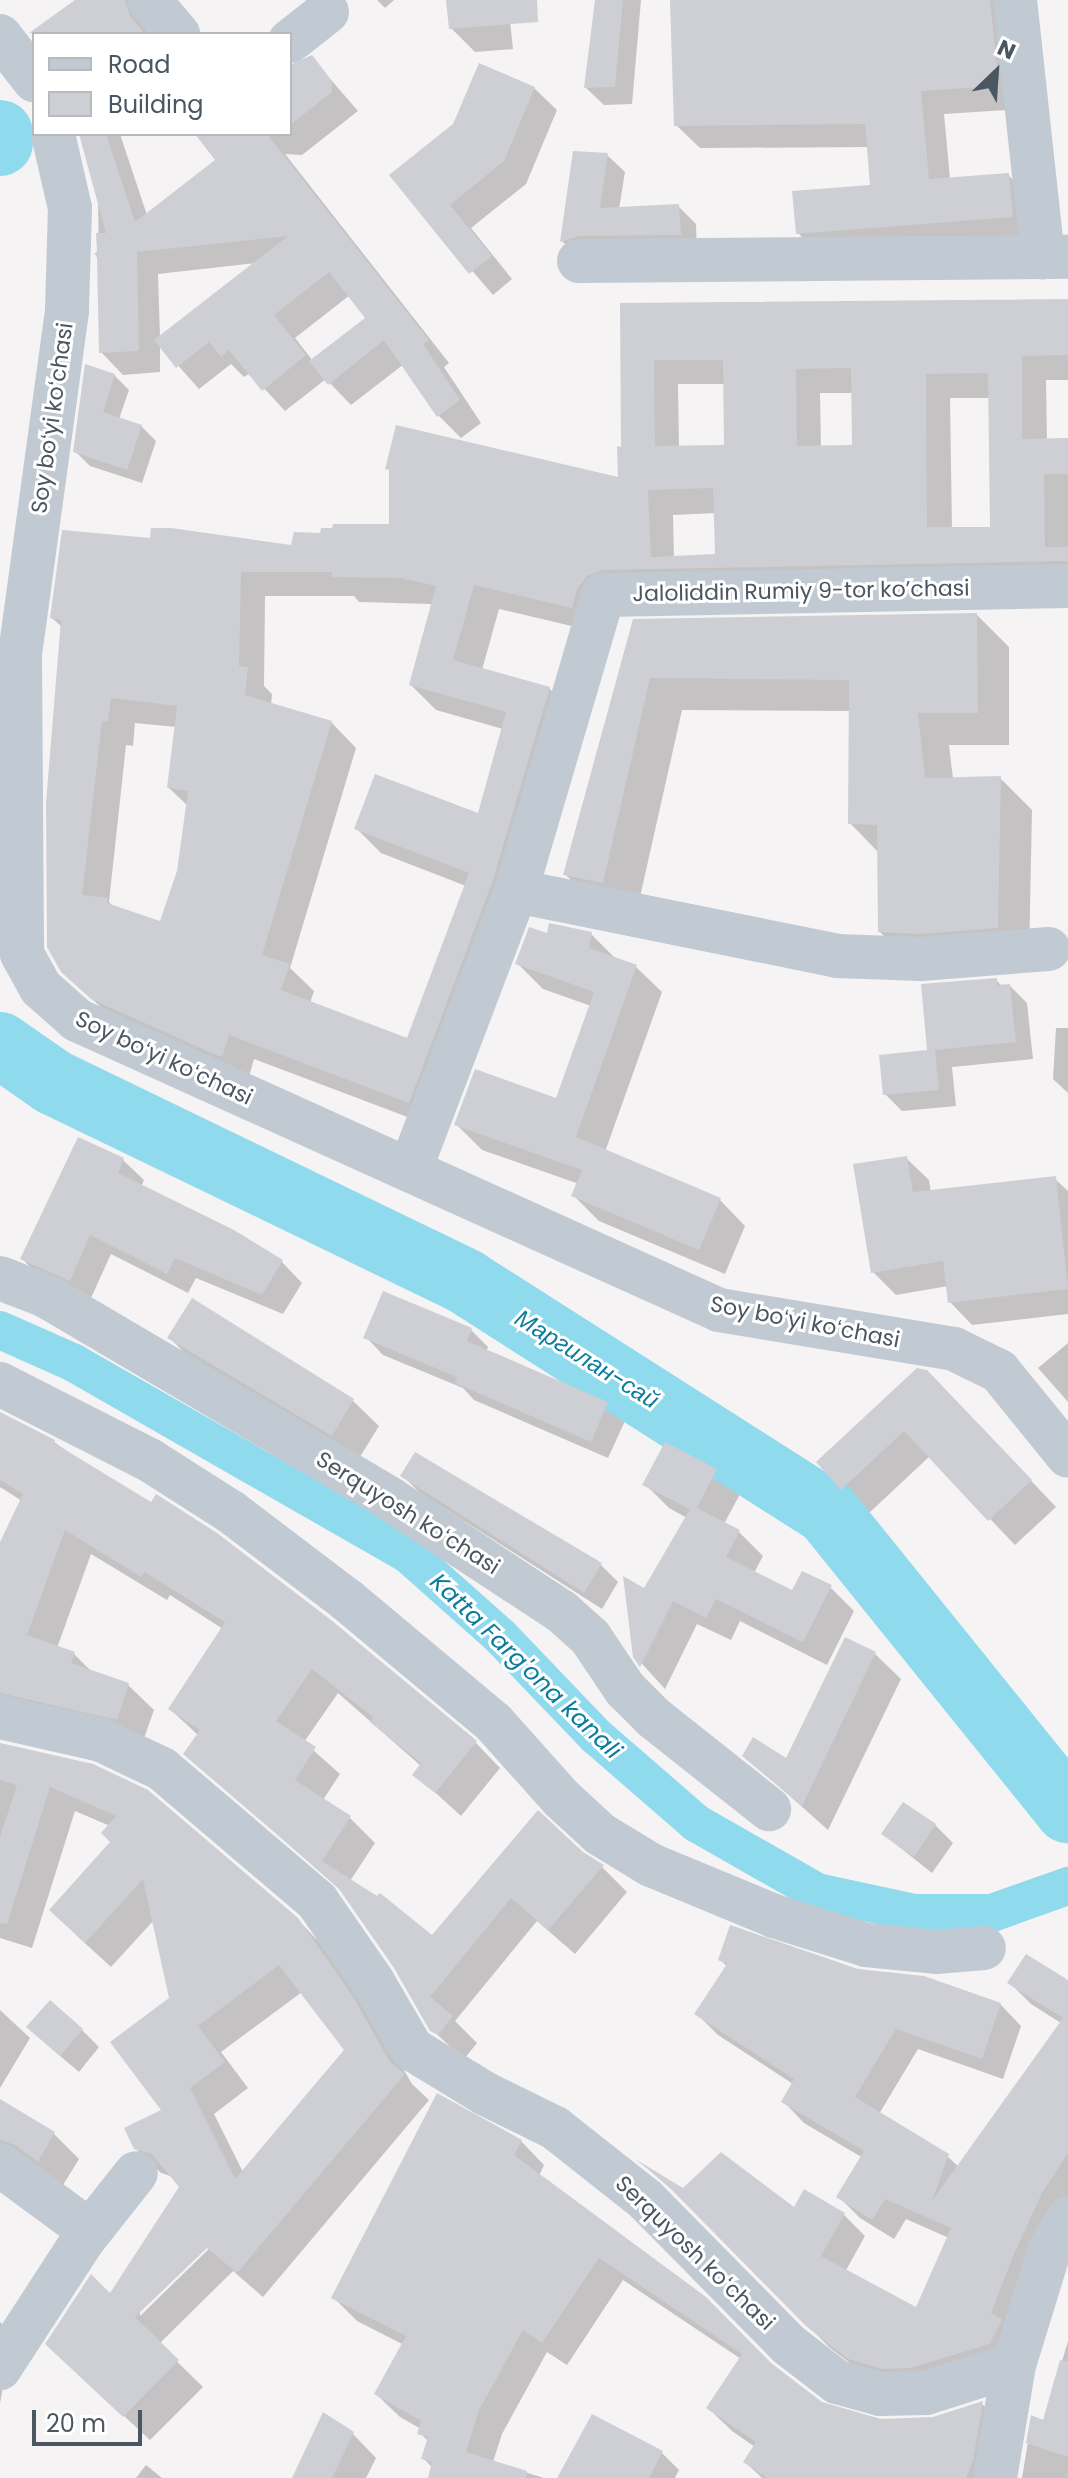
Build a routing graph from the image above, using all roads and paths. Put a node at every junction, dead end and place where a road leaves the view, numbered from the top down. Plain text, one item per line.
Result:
1 (149, 0) edge
2 (1015, 0) edge
3 (327, 12) dead end
4 (176, 32) edge
5 (0, 36) edge
6 (292, 39) edge
7 (32, 77) edge
8 (53, 136) edge
9 (1056, 257) edge
10 (579, 261) dead end
11 (1068, 586) edge
12 (516, 891) junction
13 (1049, 949) dead end
14 (410, 1170) junction
15 (0, 1278) edge
16 (0, 1384) edge
17 (1068, 1456) edge
18 (0, 1717) edge
19 (769, 1809) dead end
20 (984, 1948) dead end
21 (0, 2165) edge
22 (136, 2173) dead end
23 (1068, 2218) edge
24 (83, 2240) junction
25 (1014, 2365) junction
26 (0, 2368) edge
27 (995, 2478) edge

1 - 4 street
2 - 9 street
3 - 6 street
5 - 7 street
8 - 14 street, Soy boʻyi koʻchasi
9 - 10 street
11 - 12 street, Jaloliddin Rumiy 9-tor koʼchasi
12 - 13 street
12 - 14 street, Jaloliddin Rumiy 9-tor koʼchasi
14 - 17 street, Soy boʻyi koʻchasi
15 - 19 street, Serquyosh koʻchasi
16 - 20 street
18 - 25 street, Serquyosh koʻchasi
21 - 24 street
22 - 24 street
23 - 25 street
24 - 26 street
25 - 27 street

